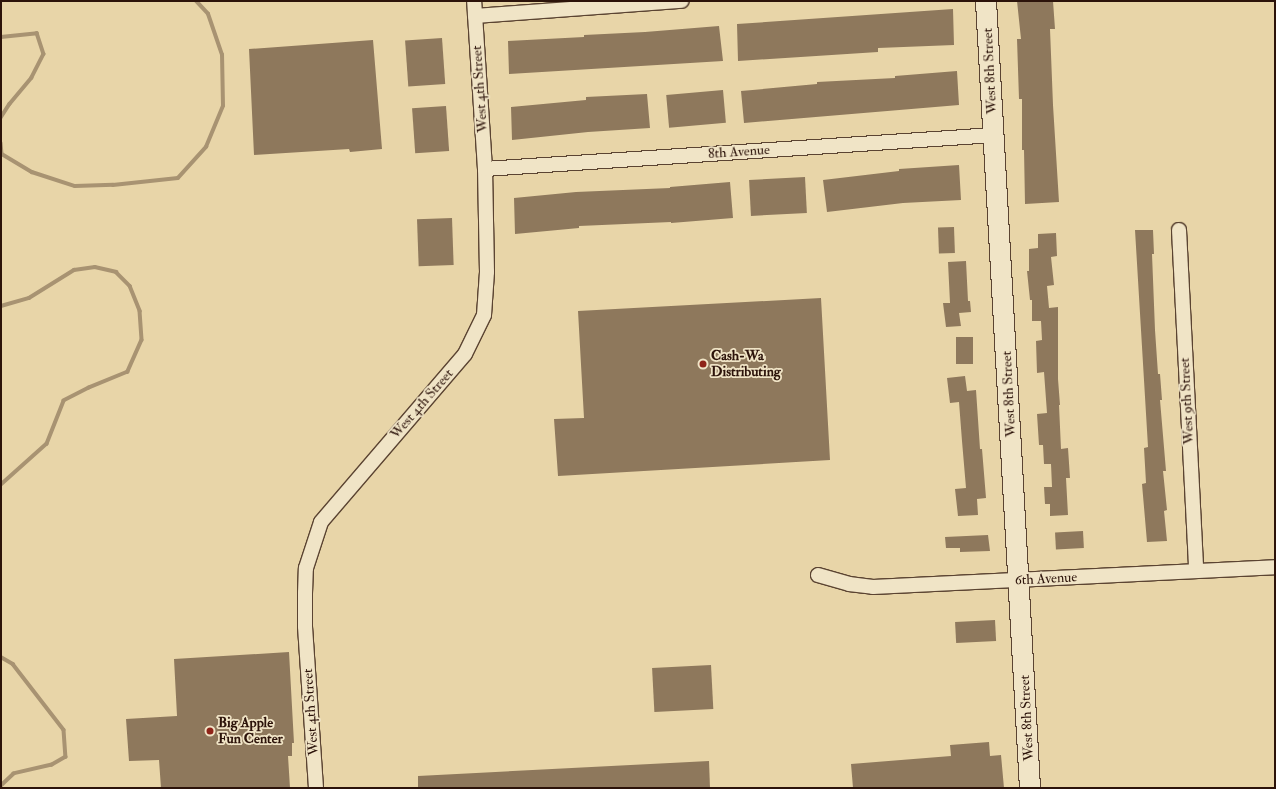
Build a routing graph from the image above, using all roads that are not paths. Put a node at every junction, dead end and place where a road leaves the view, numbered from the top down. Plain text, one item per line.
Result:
1 (474, 1) edge
2 (681, 1) edge
3 (986, 1) edge
4 (475, 16) junction
5 (994, 134) junction
6 (485, 169) junction
7 (1179, 230) dead end
8 (1275, 568) edge
9 (1196, 571) junction
10 (818, 575) dead end
11 (1019, 581) junction
12 (316, 788) edge
13 (1030, 788) edge

1 - 4 street, West 4th Street
2 - 4 street
3 - 5 street, West 8th Street
4 - 6 street, West 4th Street
5 - 6 street, 8th Avenue
5 - 11 street, West 8th Street
6 - 12 street, West 4th Street
7 - 9 street, West 9th Street
8 - 9 street, 6th Avenue
9 - 11 street, 6th Avenue
10 - 11 street, 6th Avenue
11 - 13 street, West 8th Street

